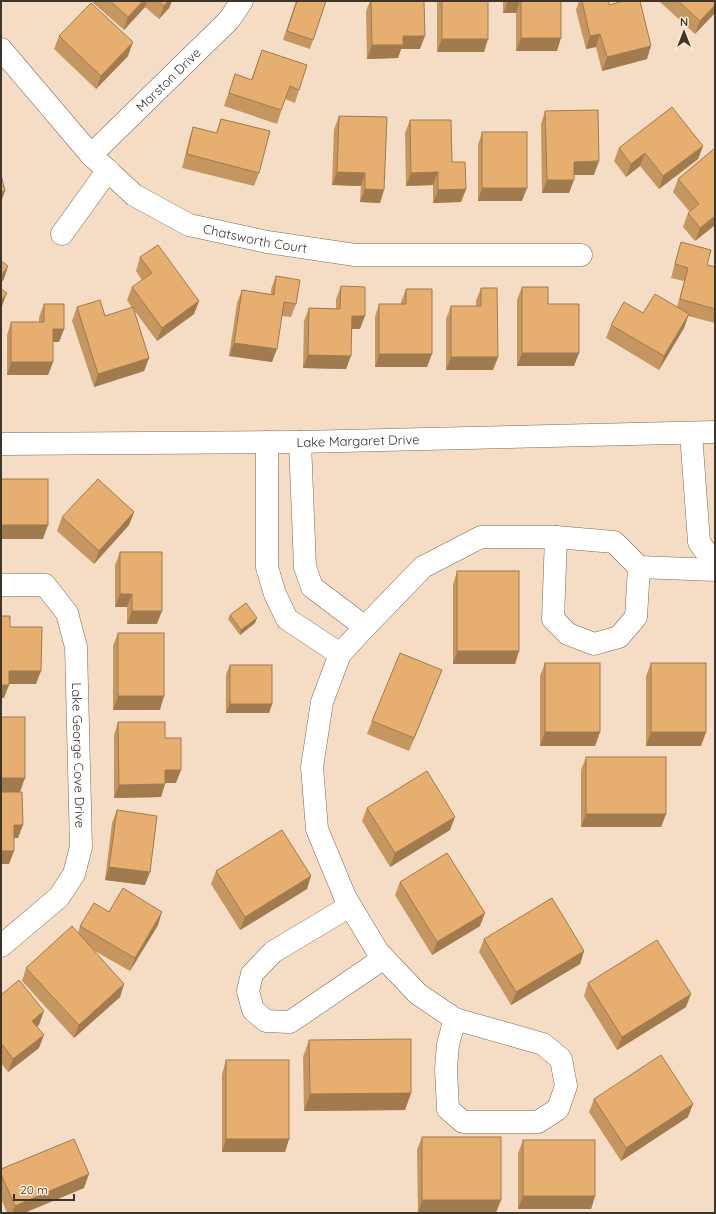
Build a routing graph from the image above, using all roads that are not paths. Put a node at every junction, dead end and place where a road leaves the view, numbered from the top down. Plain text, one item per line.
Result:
1 (242, 1) edge
2 (1, 49) edge
3 (91, 155) junction
4 (108, 170) junction
5 (62, 234) dead end
6 (581, 255) dead end
7 (715, 432) edge
8 (691, 433) junction
9 (267, 442) junction
10 (300, 442) junction
11 (1, 444) edge
12 (556, 537) junction
13 (715, 565) edge
14 (639, 567) junction
15 (715, 570) edge
16 (1, 585) edge
17 (365, 627) junction
18 (340, 654) junction
19 (350, 906) junction
20 (1, 946) edge
21 (384, 958) junction
22 (456, 1019) junction

1 - 3 street, Marston Drive
2 - 3 street, Chatsworth Court
3 - 4 street, Chatsworth Court
4 - 5 street
4 - 6 street, Chatsworth Court
7 - 8 street, Lake Margaret Drive
8 - 10 street, Lake Margaret Drive
8 - 13 street
9 - 10 street, Lake Margaret Drive
9 - 11 street, Lake Margaret Drive
9 - 18 street
10 - 17 street
12 - 14 street
12 - 14 street
12 - 17 street
14 - 15 street
16 - 20 street, Lake George Cove Drive
17 - 18 street
18 - 19 street
19 - 21 street
19 - 21 street
21 - 22 street
22 - 22 street

